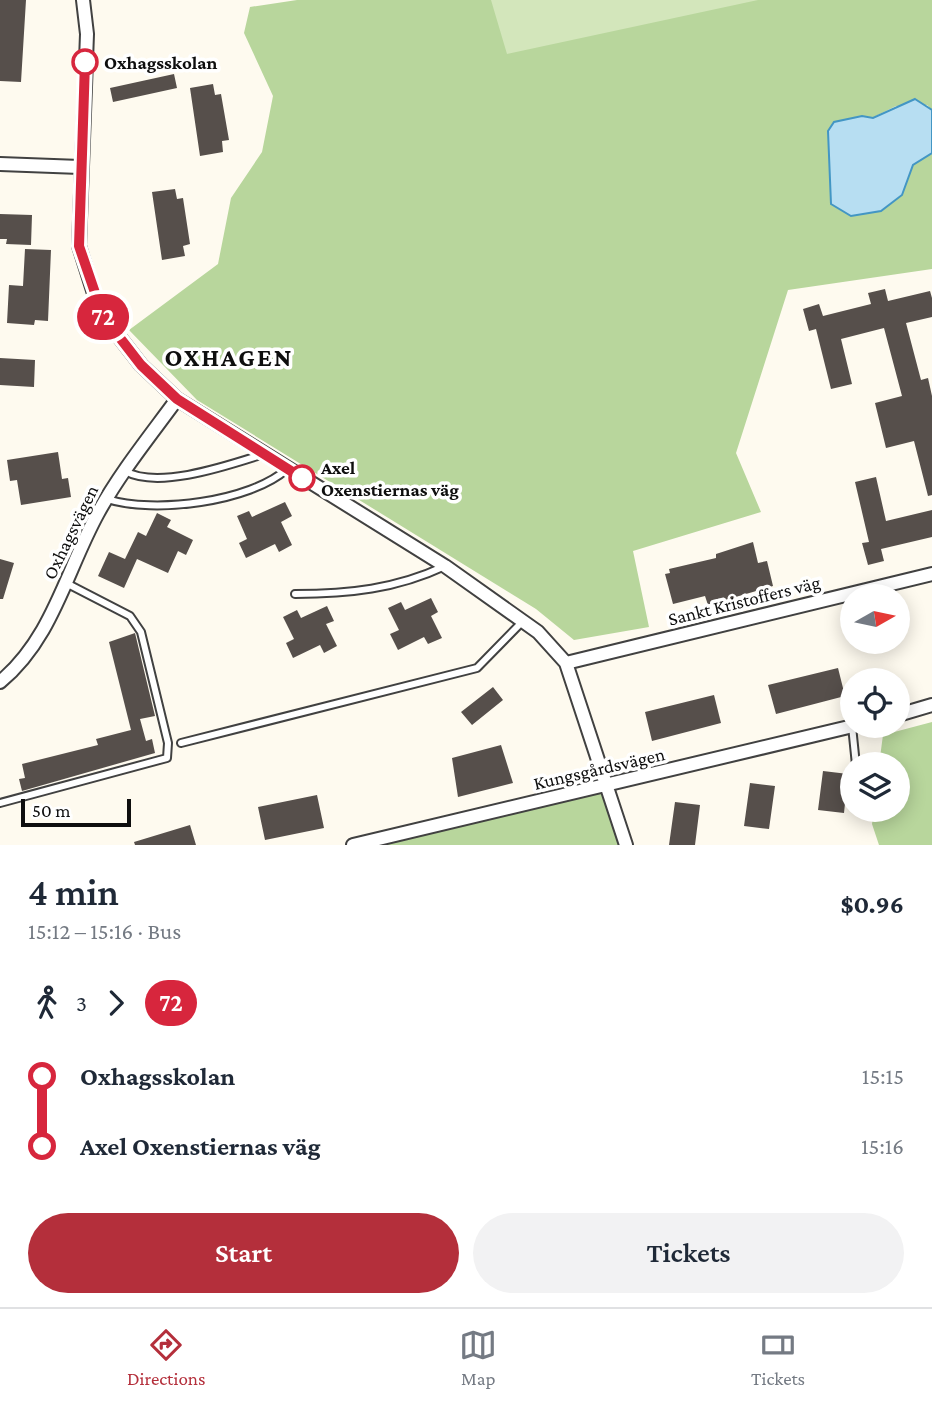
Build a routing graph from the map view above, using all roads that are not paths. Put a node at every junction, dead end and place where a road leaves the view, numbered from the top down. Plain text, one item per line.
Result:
1 (83, 0) edge
2 (0, 164) edge
3 (80, 167) junction
4 (96, 300) joint
5 (103, 316) joint
6 (177, 399) junction
7 (264, 454) junction
8 (287, 469) junction
9 (125, 471) junction
10 (107, 499) junction
11 (445, 566) junction
12 (932, 574) edge
13 (66, 583) junction
14 (295, 594) dead end
15 (523, 621) junction
16 (566, 663) junction
17 (0, 682) edge
18 (932, 705) edge
19 (910, 711) edge
20 (840, 729) edge
21 (181, 743) dead end
22 (606, 787) junction
23 (0, 803) edge
24 (353, 845) edge
25 (626, 845) edge

1 - 3 street
2 - 3 street
3 - 4 street
4 - 5 lane
5 - 6 street
6 - 7 street
6 - 9 street, Oxhagsvägen
7 - 8 street
7 - 9 lane
8 - 10 lane
8 - 11 street
9 - 10 street, Oxhagsvägen
10 - 13 street, Oxhagsvägen
11 - 14 lane
11 - 15 street
12 - 16 street, Sankt Kristoffers väg
13 - 17 street, Oxhagsvägen
13 - 23 lane
15 - 16 street
15 - 21 lane
16 - 22 street
18 - 19 street
20 - 22 street, Kungsgårdsvägen
22 - 24 street, Kungsgårdsvägen
22 - 25 street

